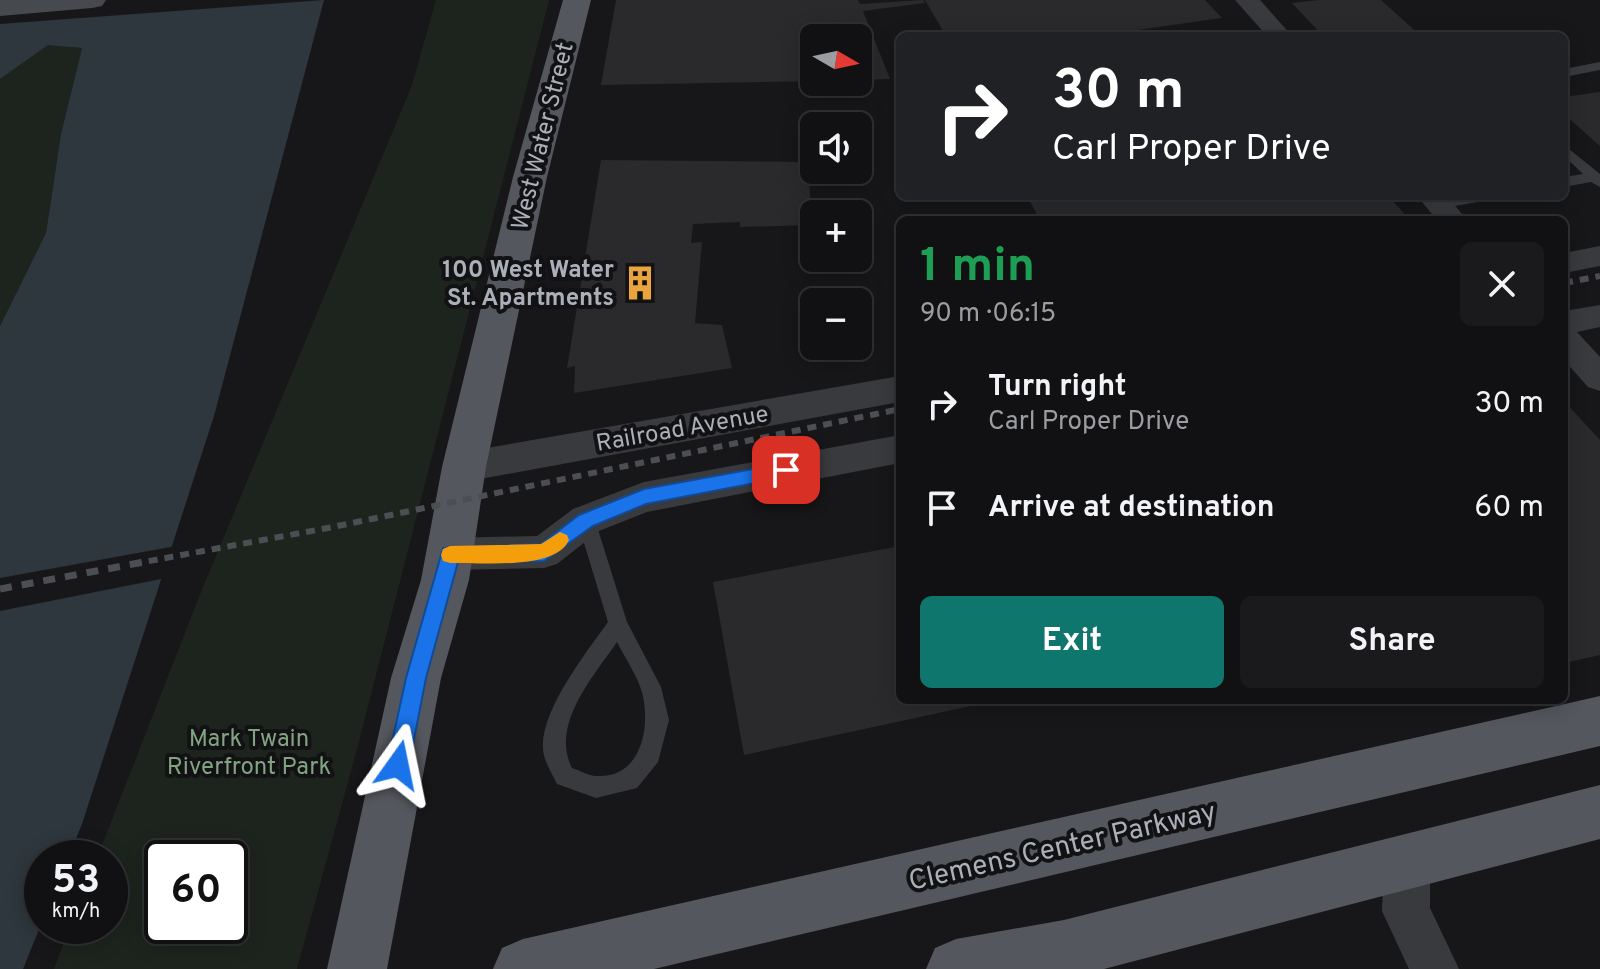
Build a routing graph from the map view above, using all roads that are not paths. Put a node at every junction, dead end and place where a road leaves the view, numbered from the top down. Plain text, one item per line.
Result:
1 (92, 0) edge
2 (577, 0) edge
3 (1247, 0) edge
4 (0, 7) edge
5 (1276, 32) edge
6 (1600, 66) edge
7 (1568, 72) edge
8 (1568, 153) edge
9 (1597, 180) edge
10 (1568, 182) edge
11 (1468, 200) edge
12 (1441, 207) edge
13 (1600, 256) edge
14 (1568, 262) edge
15 (1600, 316) edge
16 (1568, 322) edge
17 (1568, 343) edge
18 (1600, 378) edge
19 (896, 390) edge
20 (896, 450) edge
21 (464, 467) junction
22 (586, 520) junction
23 (450, 554) junction
24 (618, 624) junction
25 (1600, 721) edge
26 (1600, 812) edge
27 (1407, 859) junction
28 (357, 969) edge
29 (523, 969) edge
30 (956, 969) edge
31 (1435, 969) edge

1 - 4 main road
2 - 21 main road, West Water Street
3 - 5 street
6 - 7 lane
8 - 9 lane
9 - 10 lane
11 - 12 lane
13 - 14 street
15 - 16 street
17 - 18 street
19 - 21 street, Railroad Avenue
20 - 22 street
21 - 23 main road, West Water Street
22 - 23 street
22 - 24 lane
23 - 28 main road, West Water Street
24 - 24 lane
25 - 29 main road, Clemens Center Parkway
26 - 27 main road
27 - 30 main road
27 - 31 street

